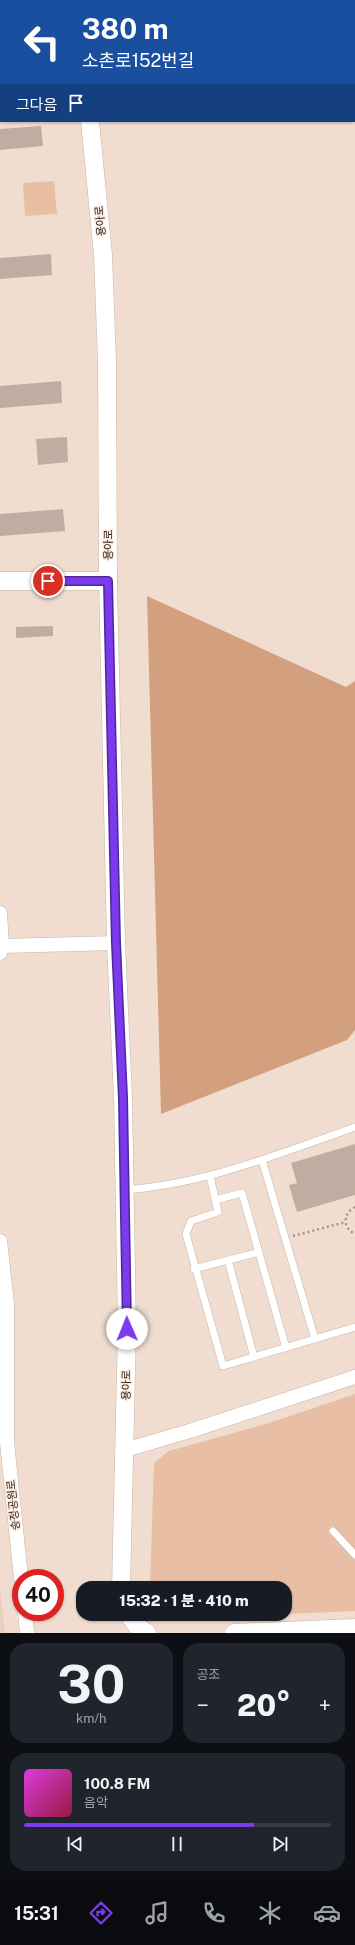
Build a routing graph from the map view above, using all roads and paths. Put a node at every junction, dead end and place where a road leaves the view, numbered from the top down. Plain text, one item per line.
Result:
1 (90, 122) edge
2 (1, 581) edge
3 (108, 581) junction
4 (0, 912) edge
5 (116, 943) junction
6 (1, 950) edge
7 (355, 1127) edge
8 (262, 1160) junction
9 (210, 1176) junction
10 (124, 1190) junction
11 (216, 1200) junction
12 (355, 1207) edge
13 (346, 1222) junction
14 (355, 1234) edge
15 (285, 1238) junction
16 (0, 1241) edge
17 (259, 1252) junction
18 (228, 1260) junction
19 (194, 1269) junction
20 (355, 1327) edge
21 (314, 1339) junction
22 (286, 1348) junction
23 (254, 1357) junction
24 (355, 1377) edge
25 (125, 1450) junction
26 (333, 1531) dead end
27 (355, 1555) edge
28 (20, 1569) edge
29 (121, 1581) edge
30 (26, 1621) edge
31 (133, 1621) edge
32 (355, 1628) edge
33 (27, 1633) edge
34 (147, 1633) edge
35 (234, 1633) edge

1 - 3 street, 용아로
2 - 3 street
3 - 5 street, 용아로
4 - 6 street
5 - 6 street
5 - 10 street, 용아로
7 - 8 lane
8 - 9 lane
8 - 15 lane
9 - 10 lane
9 - 11 lane
10 - 25 street, 용아로
11 - 17 lane
11 - 19 lane
12 - 13 path
13 - 14 path
13 - 15 path
15 - 21 lane
16 - 28 street, 송정공원로
17 - 18 lane
17 - 22 lane
18 - 19 lane
18 - 23 lane
19 - 23 lane
20 - 21 lane
21 - 22 lane
22 - 23 lane
24 - 25 street
25 - 29 street, 용아로
26 - 27 lane
30 - 33 street
31 - 34 street
32 - 35 street

